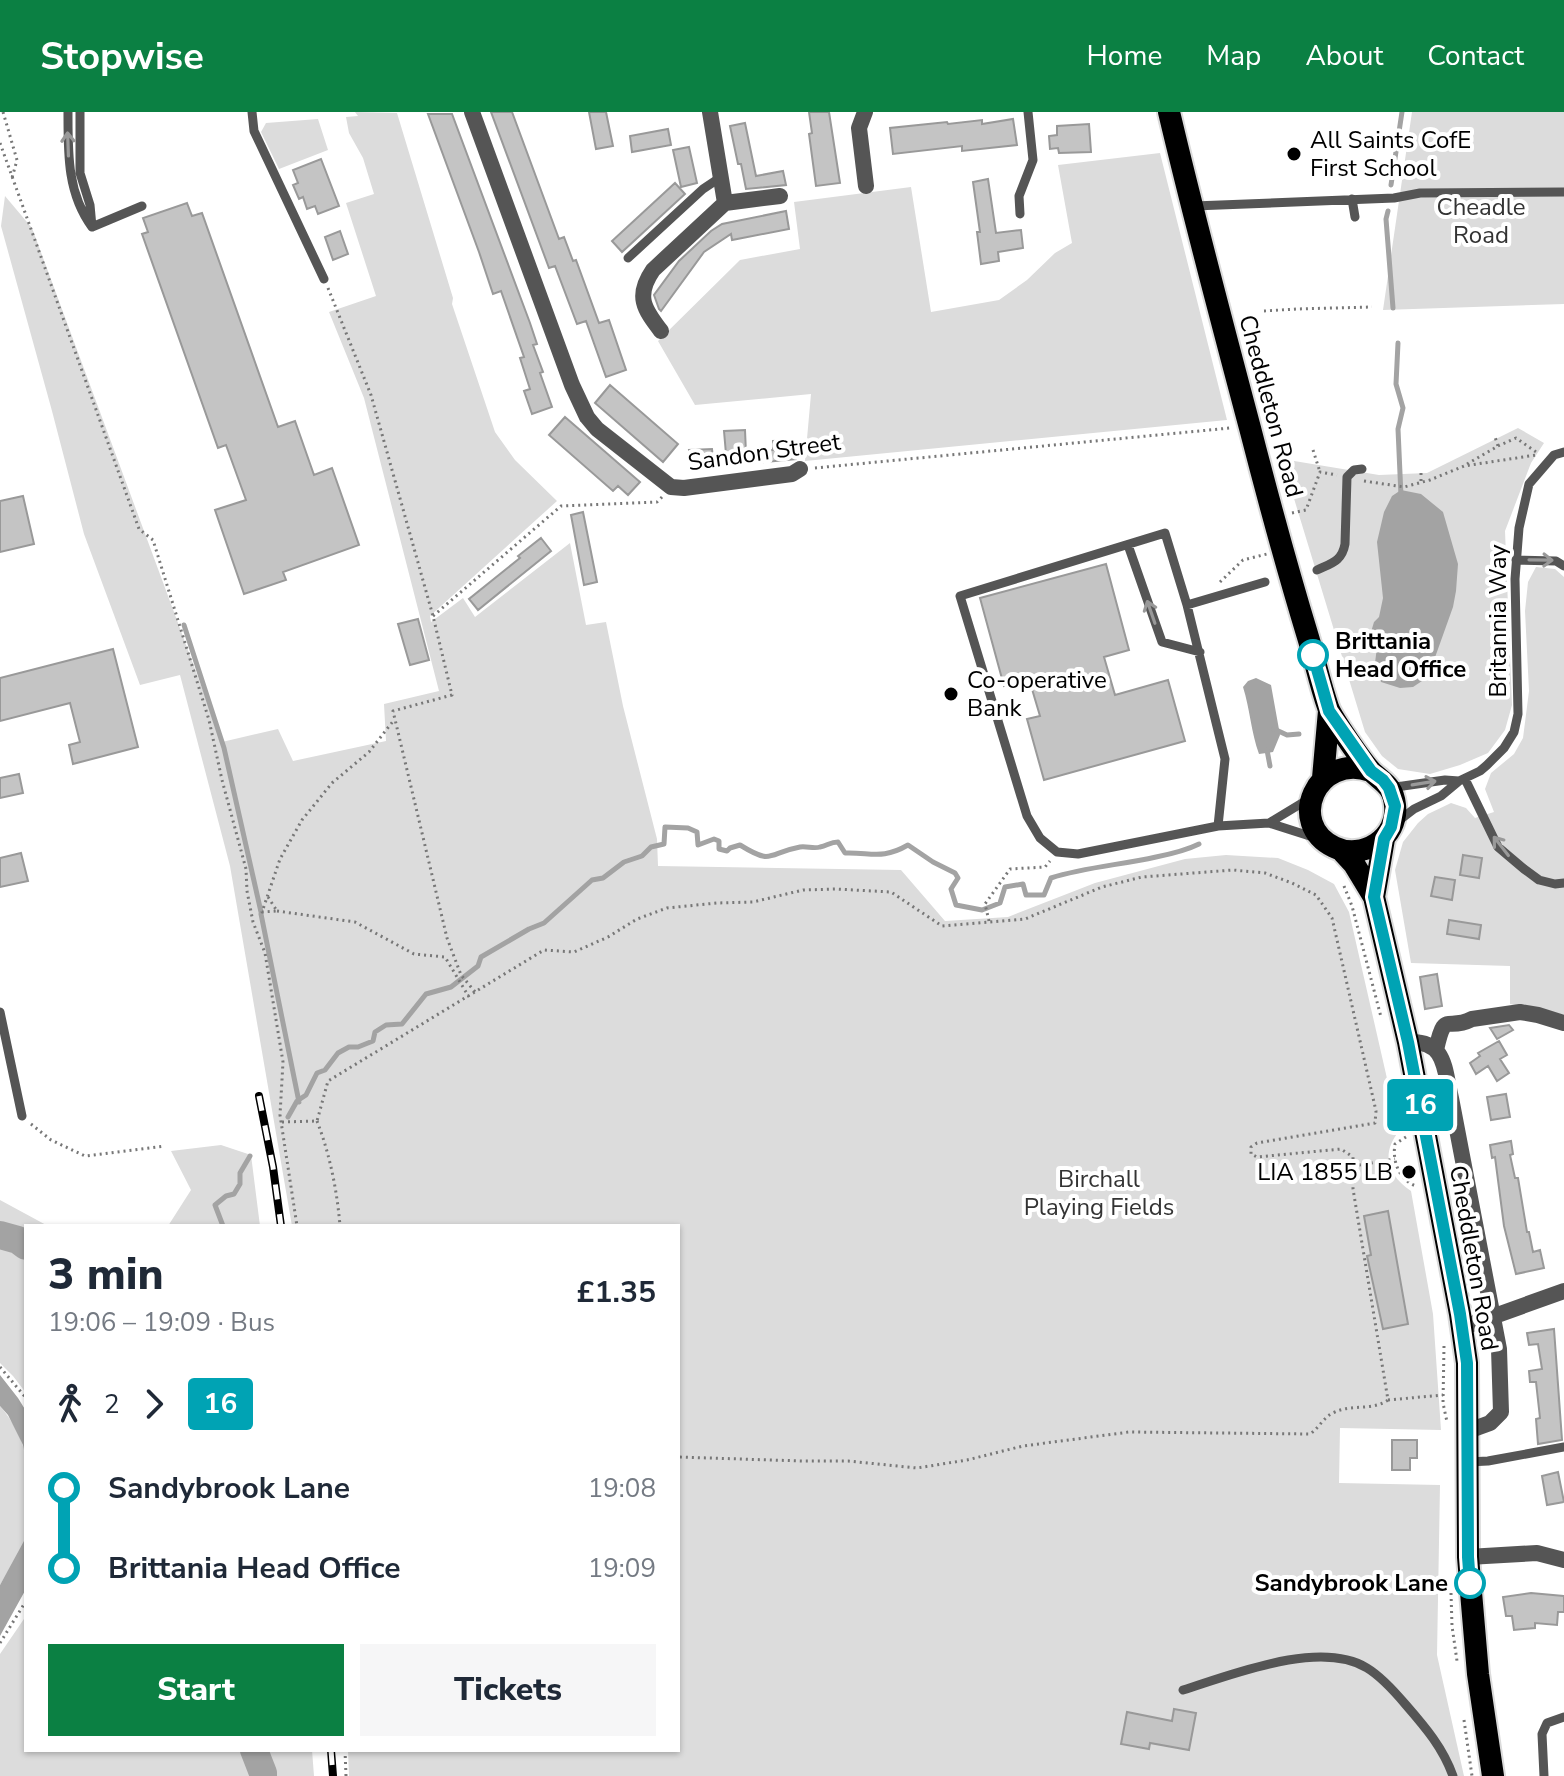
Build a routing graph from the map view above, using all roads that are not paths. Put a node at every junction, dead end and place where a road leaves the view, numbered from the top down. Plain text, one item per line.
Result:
1 (68, 112) edge
2 (80, 112) edge
3 (252, 112) edge
4 (472, 112) edge
5 (710, 112) edge
6 (865, 112) edge
7 (1028, 112) edge
8 (1169, 112) edge
9 (721, 177) junction
10 (866, 186) dead end
11 (1564, 192) edge
12 (780, 196) dead end
13 (1352, 199) junction
14 (725, 203) junction
15 (142, 206) dead end
16 (1191, 206) junction
17 (1020, 214) dead end
18 (1355, 217) dead end
19 (92, 227) junction
20 (628, 258) dead end
21 (324, 279) road end
22 (661, 331) dead end
23 (1564, 452) edge
24 (800, 469) road end
25 (1362, 469) dead end
26 (1128, 545) junction
27 (1516, 560) junction
28 (1564, 566) edge
29 (1317, 570) dead end
30 (1265, 582) dead end
31 (1187, 605) junction
32 (1200, 652) junction
33 (1329, 711) junction
34 (1371, 771) junction
35 (1462, 780) junction
36 (1318, 788) junction
37 (1389, 788) junction
38 (1269, 823) junction
39 (1218, 826) junction
40 (1388, 833) junction
41 (1333, 846) junction
42 (1564, 883) edge
43 (1374, 897) junction
44 (0, 1012) edge
45 (1564, 1023) edge
46 (1408, 1042) junction
47 (1436, 1050) junction
48 (22, 1116) road end
49 (1564, 1291) edge
50 (1493, 1316) junction
51 (1461, 1328) junction
52 (1468, 1431) junction
53 (1564, 1447) edge
54 (1468, 1462) junction
55 (1468, 1557) junction
56 (1564, 1560) edge
57 (1183, 1690) dead end
58 (1564, 1717) edge
59 (1453, 1776) edge
60 (1490, 1776) edge
61 (1544, 1776) edge

19 -> 1 lane
2 - 19 lane
3 - 21 lane
4 - 24 street, Sandon Street
5 - 9 street
6 - 10 street
7 - 17 lane
8 - 16 highway, Cheddleton Road
9 - 14 street
9 - 20 lane
11 - 13 lane
12 - 14 street
13 - 16 lane
13 - 18 lane
14 - 22 street
15 - 19 lane
16 - 33 highway, Cheddleton Road
23 - 27 lane, Britannia Way
25 - 29 lane
26 - 31 lane
32 -> 26 lane
26 - 39 lane
27 -> 28 lane
27 - 35 lane, Britannia Way
30 - 31 lane
31 - 32 lane
32 - 39 lane
33 - 34 highway, Cheddleton Road
33 - 36 highway, Cheddleton Road
34 - 36 highway
34 - 37 highway, Cheddleton Road
37 -> 35 lane
35 - 40 lane, Britannia Way
42 -> 35 lane
36 - 38 lane
36 - 41 highway, Cheddleton Road
37 - 40 highway, Cheddleton Road
38 - 39 lane
38 - 41 lane
40 - 41 highway
40 - 43 highway, Cheddleton Road
41 - 43 highway, Cheddleton Road
43 - 46 highway, Cheddleton Road
44 - 48 lane
45 - 47 street
46 - 47 street
46 - 51 highway, Cheddleton Road
47 - 50 street
49 - 50 street
50 - 51 street
50 - 52 street
51 - 52 highway, Cheddleton Road
52 - 54 highway, Cheddleton Road
53 - 54 lane
54 - 55 highway, Cheddleton Road
55 - 56 street
55 - 60 highway, Cheddleton Road
57 - 59 lane
58 - 61 lane

